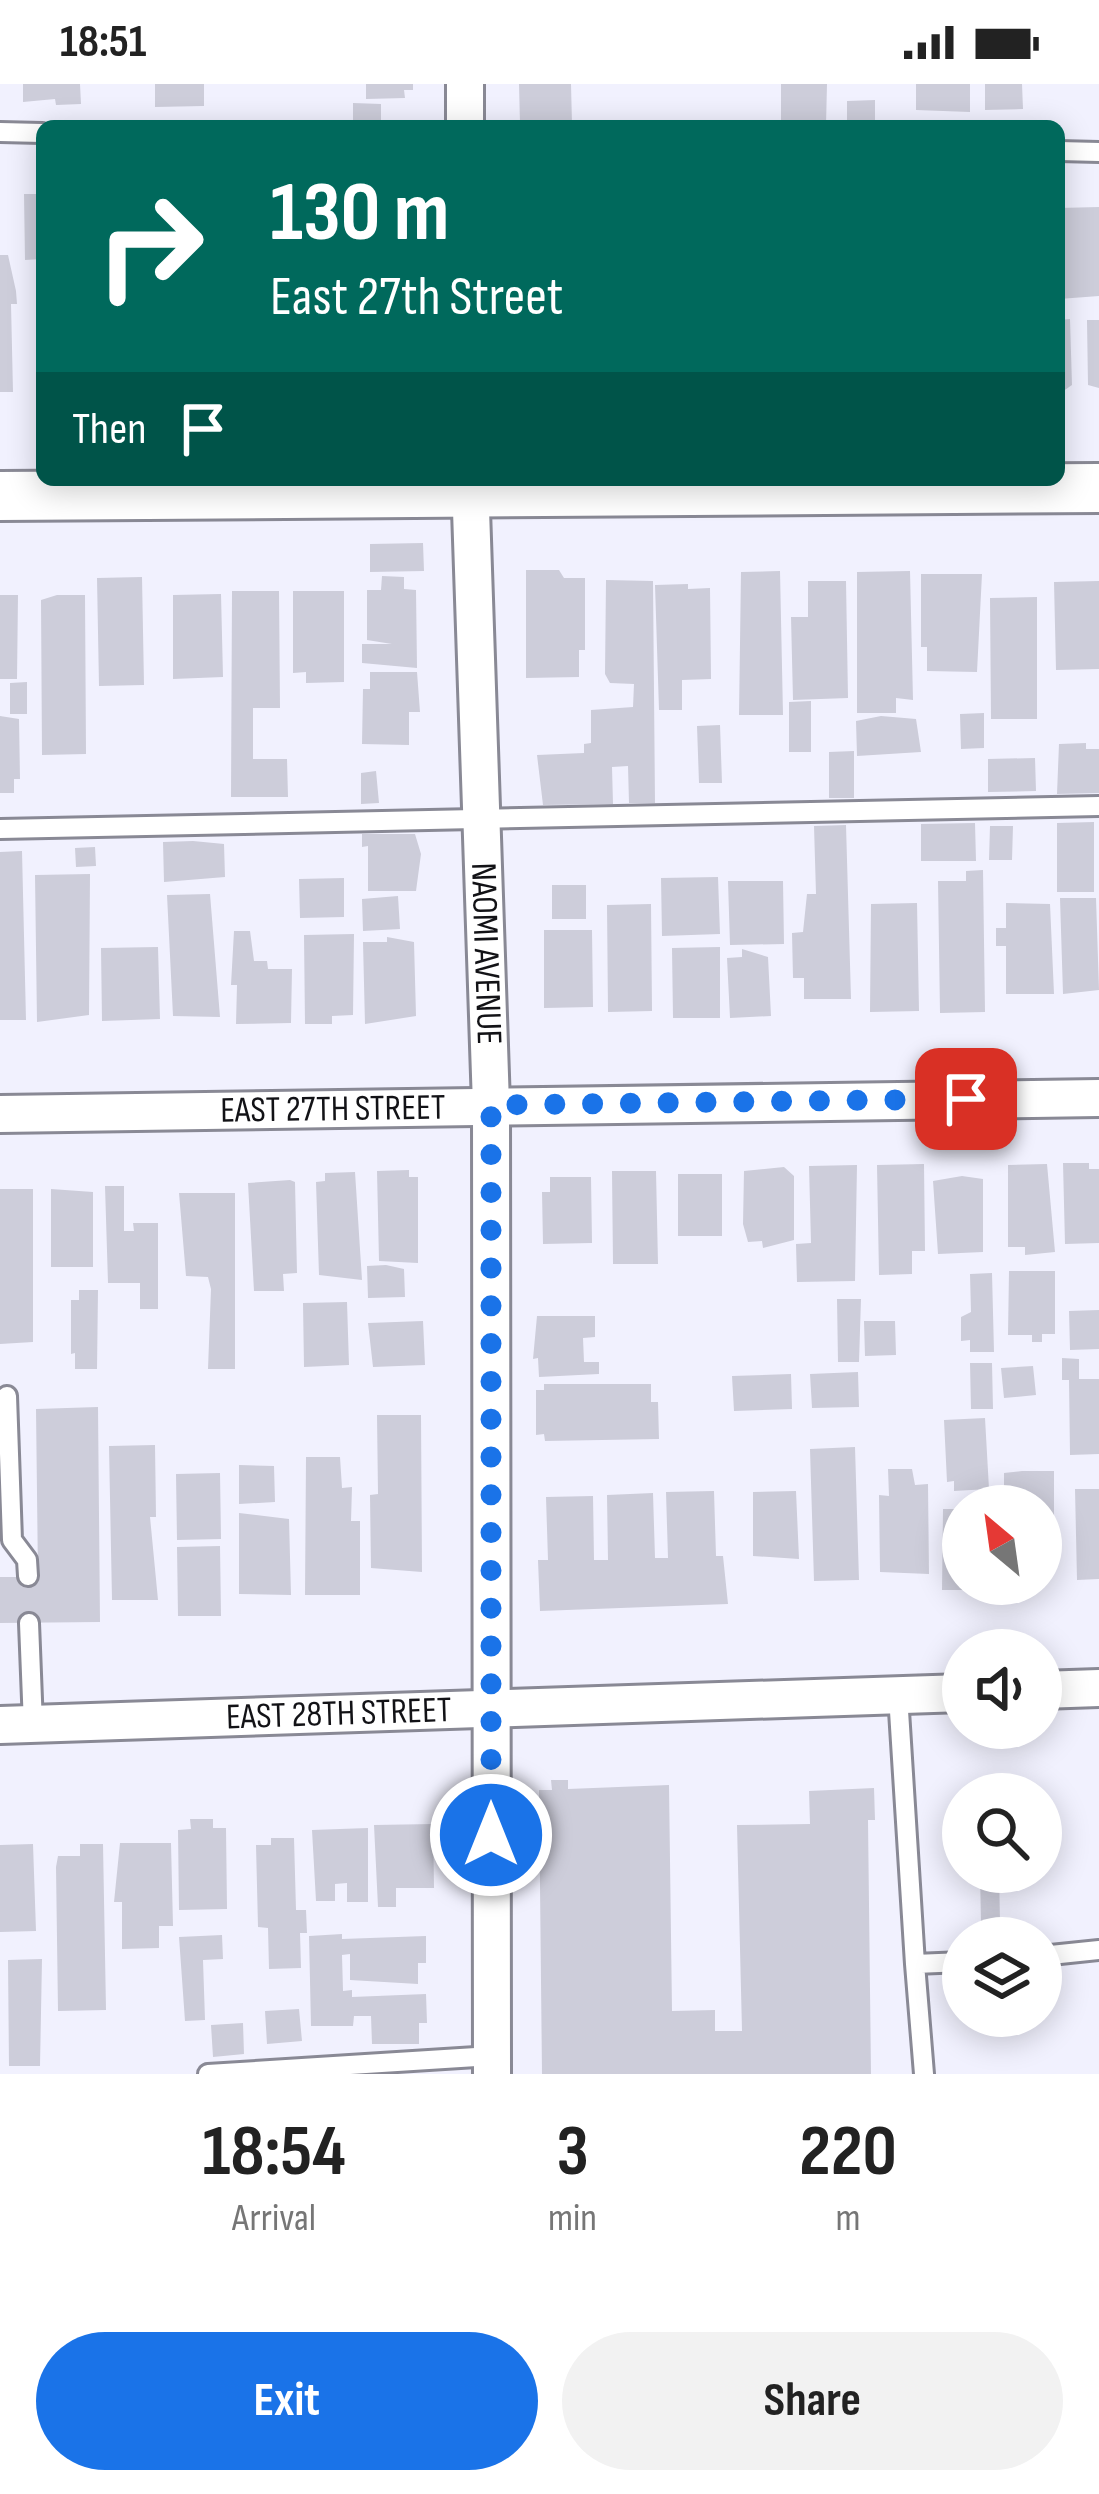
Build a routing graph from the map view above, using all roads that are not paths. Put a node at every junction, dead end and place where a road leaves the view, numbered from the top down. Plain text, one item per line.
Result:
1 (464, 84) edge
2 (465, 120) edge
3 (0, 133) edge
4 (36, 133) edge
5 (1065, 151) edge
6 (1099, 152) edge
7 (742, 486) edge
8 (471, 487) edge
9 (1099, 488) edge
10 (0, 496) edge
11 (1099, 806) edge
12 (482, 818) junction
13 (0, 829) edge
14 (1099, 1098) edge
15 (491, 1105) junction
16 (0, 1114) edge
17 (8, 1396) dead end
18 (28, 1576) dead end
19 (29, 1623) dead end
20 (1099, 1688) edge
21 (1062, 1689) edge
22 (942, 1694) edge
23 (898, 1695) junction
24 (490, 1711) junction
25 (16, 1725) edge
26 (1099, 1950) edge
27 (1062, 1954) edge
28 (942, 1963) edge
29 (915, 1964) junction
30 (492, 2065) edge
31 (208, 2074) edge
32 (925, 2074) edge

1 - 2 street
3 - 4 lane
5 - 6 lane
7 - 8 street
7 - 9 street
8 - 10 street
8 - 12 street, NAOMI AVENUE
11 - 12 lane
12 - 13 lane
12 - 15 street, NAOMI AVENUE
14 - 15 street, EAST 27TH STREET
15 - 16 street, EAST 27TH STREET
15 - 24 street, NAOMI AVENUE
17 - 18 lane
19 - 25 lane
20 - 21 street
22 - 23 street, EAST 28TH STREET
23 - 24 street, EAST 28TH STREET
23 - 29 lane
24 - 25 street, EAST 28TH STREET
24 - 30 street, NAOMI AVENUE
26 - 27 lane
28 - 29 lane
29 - 32 lane
30 - 31 lane

